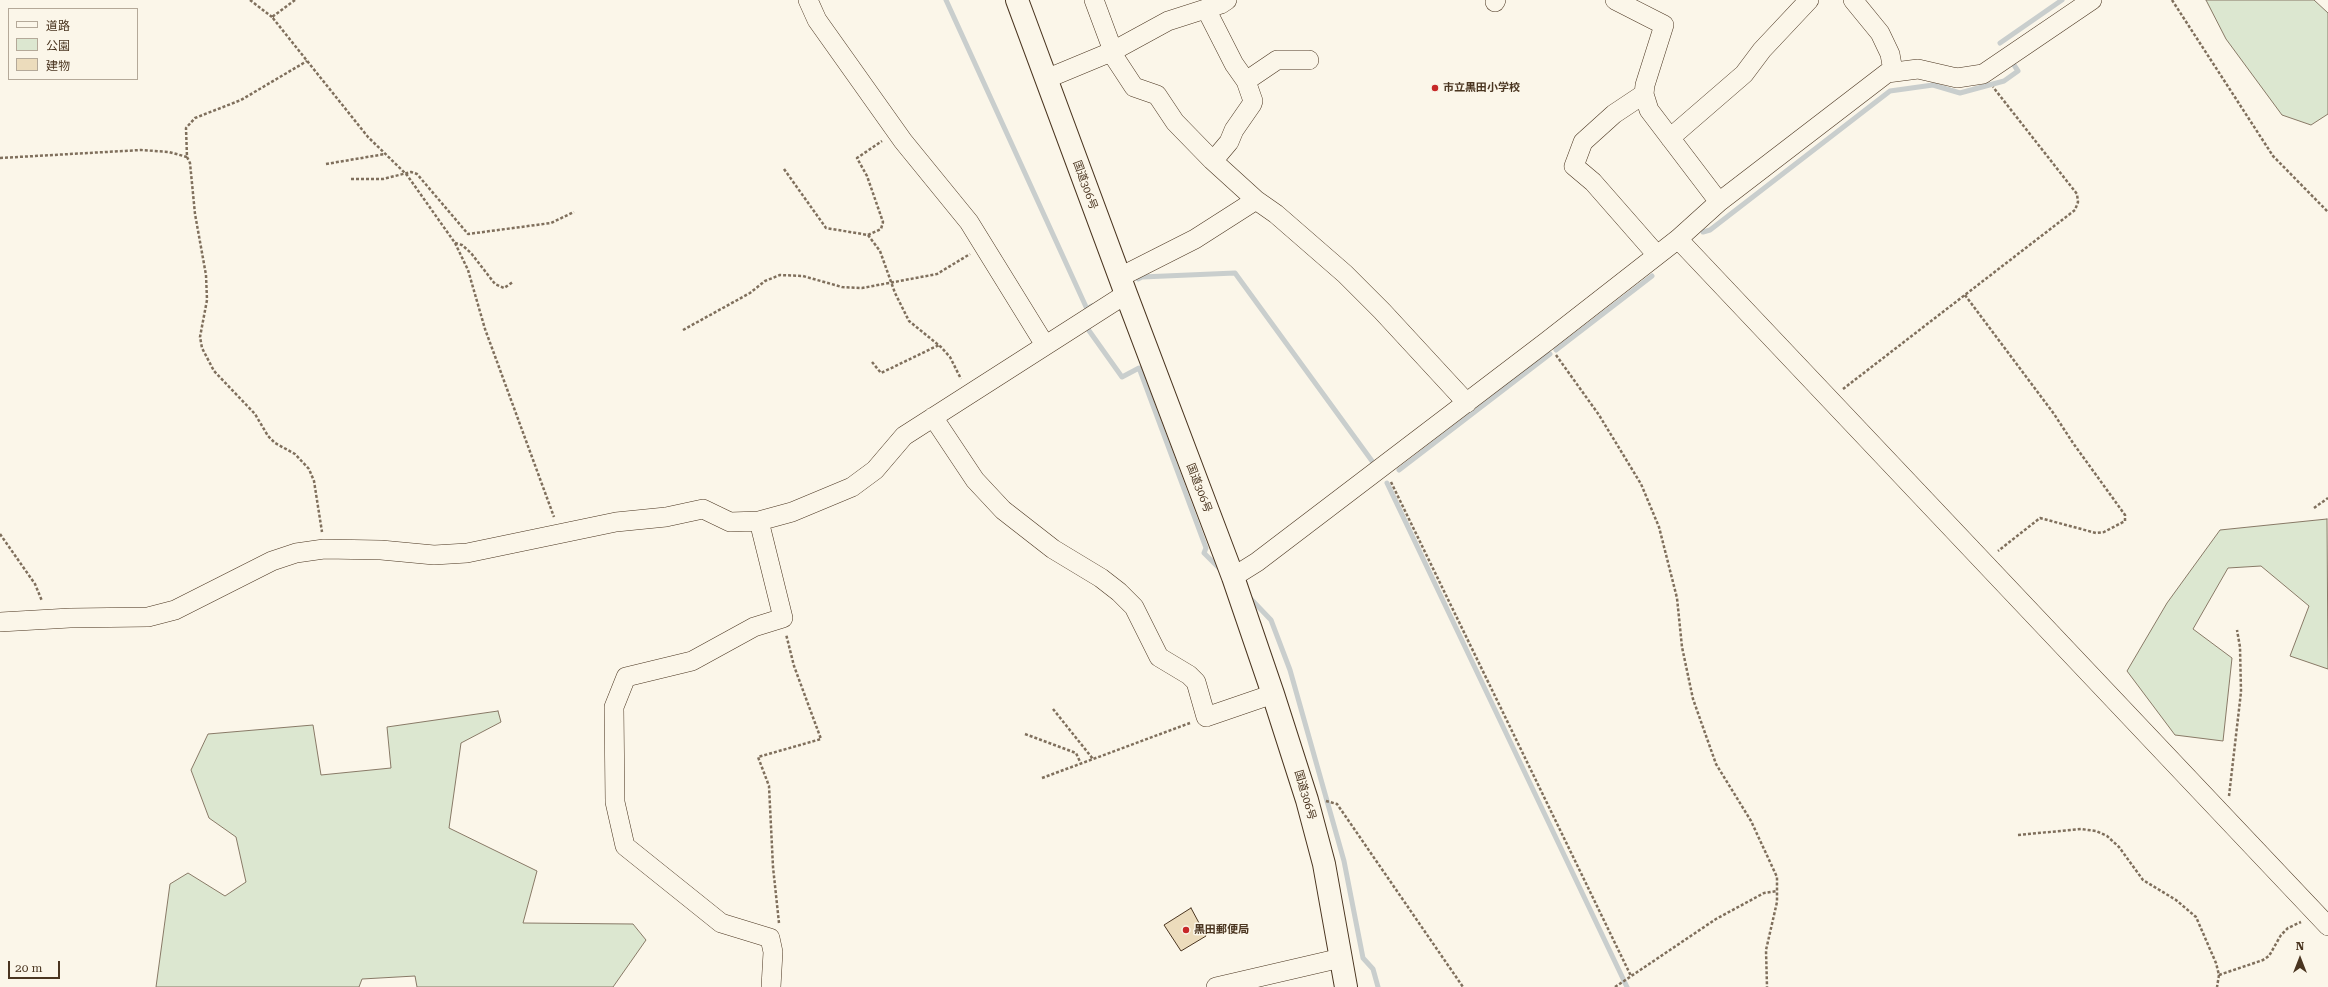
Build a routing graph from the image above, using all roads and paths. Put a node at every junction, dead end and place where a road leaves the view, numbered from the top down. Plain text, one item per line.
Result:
1 (250, 0) edge
2 (295, 0) edge
3 (808, 0) edge
4 (1017, 0) edge
5 (1094, 0) edge
6 (1227, 0) edge
7 (1615, 0) edge
8 (1809, 0) edge
9 (1853, 0) edge
10 (2092, 0) edge
11 (2172, 0) edge
12 (1206, 9) junction
13 (272, 17) junction
14 (1112, 51) junction
15 (1309, 60) dead end
16 (307, 61) junction
17 (1893, 71) junction
18 (1983, 74) junction
19 (1046, 79) junction
20 (1246, 80) junction
21 (1644, 94) junction
22 (896, 132) junction
23 (1670, 138) junction
24 (385, 154) junction
25 (187, 157) junction
26 (0, 158) edge
27 (1213, 161) junction
28 (326, 164) dead end
29 (784, 169) dead end
30 (405, 173) junction
31 (351, 179) dead end
32 (1256, 200) junction
33 (1719, 202) junction
34 (574, 212) dead end
35 (2328, 212) edge
36 (868, 234) junction
37 (1678, 238) junction
38 (456, 243) junction
39 (983, 246) junction
40 (1657, 255) junction
41 (513, 282) dead end
42 (892, 284) junction
43 (1123, 286) junction
44 (1965, 295) junction
45 (683, 330) dead end
46 (1546, 342) junction
47 (939, 345) junction
48 (1045, 345) junction
49 (872, 362) dead end
50 (971, 393) junction
51 (1830, 399) junction
52 (1467, 402) junction
53 (933, 417) junction
54 (1382, 468) junction
55 (2328, 498) edge
56 (2314, 508) dead end
57 (759, 521) junction
58 (0, 534) edge
59 (561, 534) junction
60 (324, 549) junction
61 (1984, 563) junction
62 (1233, 577) junction
63 (782, 618) junction
64 (44, 620) junction
65 (0, 622) edge
66 (2236, 630) dead end
67 (1273, 694) junction
68 (1053, 708) dead end
69 (1206, 717) junction
70 (1025, 734) dead end
71 (1093, 759) junction
72 (1081, 764) junction
73 (1042, 778) dead end
74 (1321, 801) dead end
75 (2220, 812) junction
76 (2018, 835) dead end
77 (1777, 891) junction
78 (2323, 921) edge
79 (770, 938) junction
80 (1341, 958) junction
81 (2219, 975) junction
82 (1631, 976) junction
83 (771, 987) edge
84 (1216, 987) edge
85 (1346, 987) edge
86 (1463, 987) edge
87 (1615, 987) edge
88 (1767, 987) edge
89 (2217, 987) edge

1 - 13 path
2 - 13 path
3 - 22 street
4 - 19 highway, 国道306号
5 - 14 street
6 - 12 street
7 - 21 street
8 - 23 street
9 - 17 street
10 - 18 street
11 - 35 path
12 - 14 street
12 - 20 street
13 - 16 path
14 - 19 street
14 - 27 street
15 - 20 street
16 - 24 path
16 - 25 path
17 - 18 street
17 - 33 street
18 - 44 path
19 - 43 highway, 国道306号
20 - 27 street
21 - 23 street
21 - 40 street
22 - 36 path
22 - 39 street
23 - 33 street
24 - 28 path
24 - 30 path
25 - 26 path
25 - 60 path
27 - 32 street
29 - 36 path
30 - 31 path
30 - 34 path
30 - 38 path
32 - 43 street
32 - 52 street
33 - 37 street
36 - 42 path
37 - 40 street
37 - 51 street
38 - 41 path
38 - 59 path
39 - 42 path
39 - 48 street
40 - 46 street
42 - 45 path
42 - 47 path
43 - 48 street
43 - 62 highway, 国道306号
44 - 51 path
44 - 61 path
46 - 52 street
46 - 77 path
47 - 49 path
47 - 50 path
48 - 50 street
50 - 53 street
51 - 61 street
52 - 54 street
53 - 57 street
53 - 69 street
54 - 62 street
54 - 82 path
55 - 56 path
57 - 59 street
57 - 63 street
58 - 64 path
59 - 60 street
60 - 64 street
61 - 75 street
62 - 67 highway, 国道306号
63 - 79 path
63 - 79 street
64 - 65 street
66 - 75 path
67 - 69 street
67 - 80 highway, 国道306号
68 - 71 path
69 - 71 path
70 - 72 path
71 - 72 path
72 - 73 path
74 - 86 path
75 - 78 street
76 - 81 path
77 - 82 path
77 - 88 path
78 - 81 path
79 - 83 street
80 - 84 street
80 - 85 highway, 国道306号
81 - 89 path
82 - 87 path

